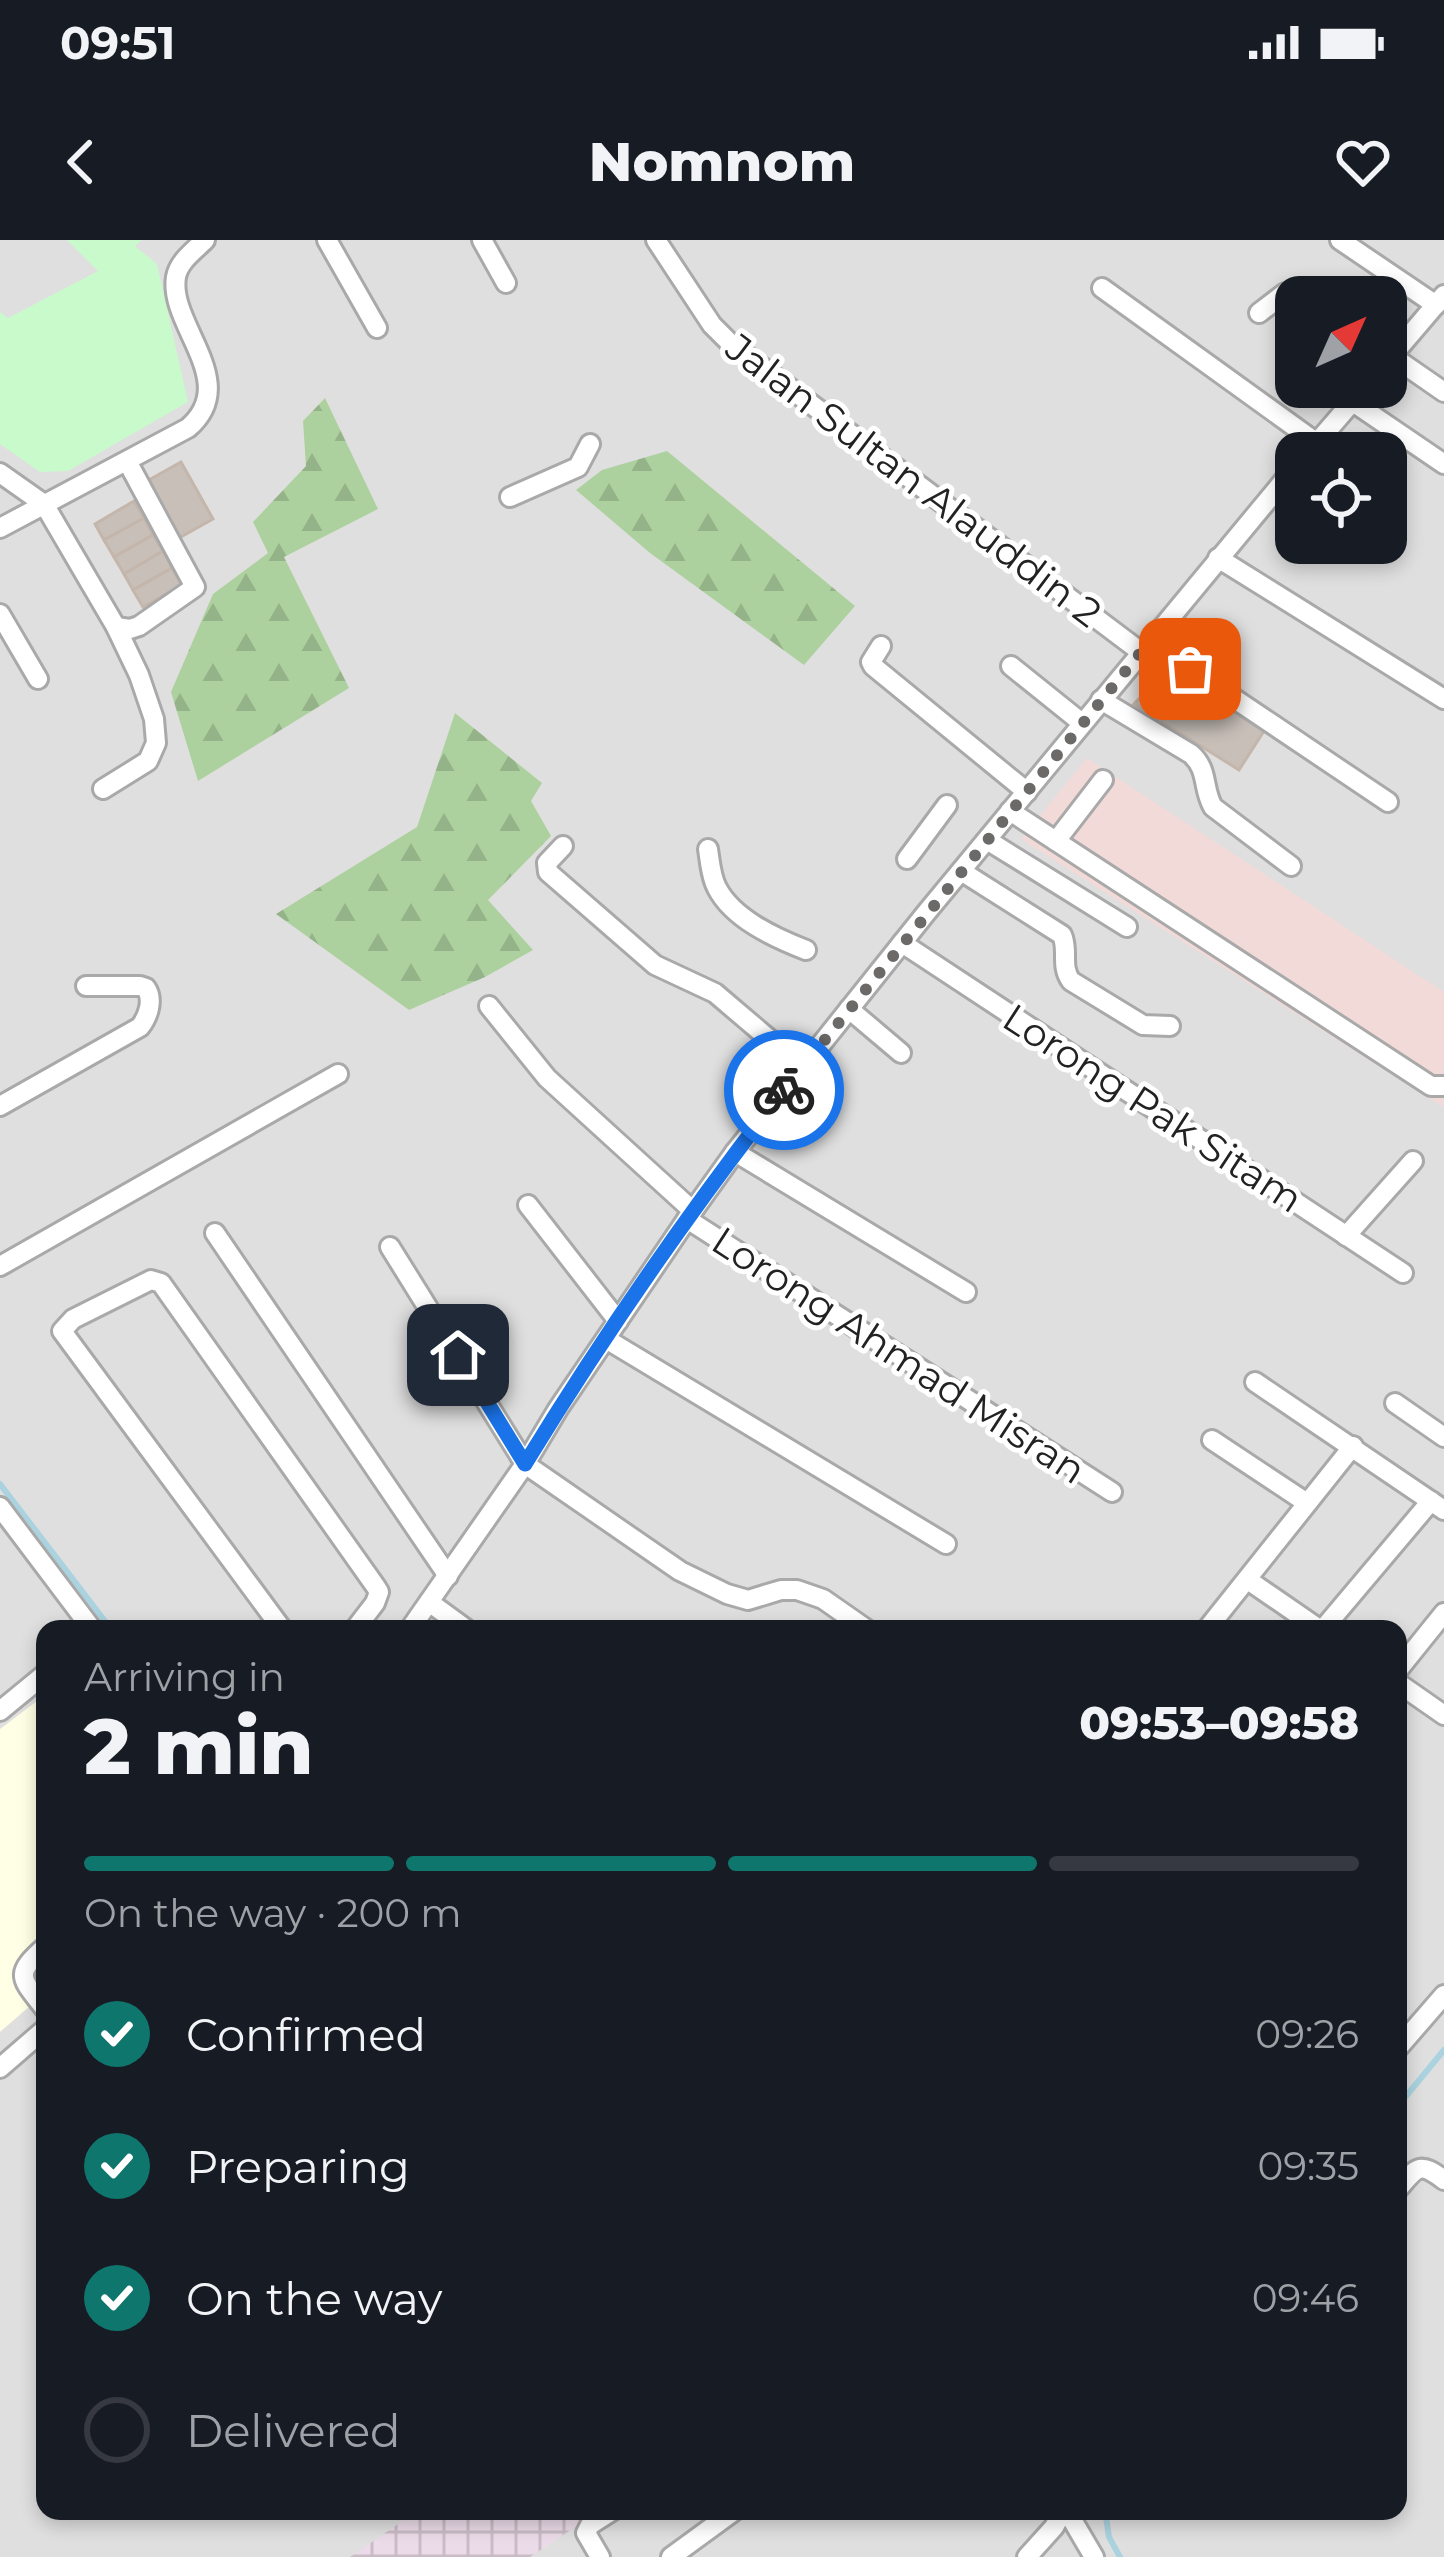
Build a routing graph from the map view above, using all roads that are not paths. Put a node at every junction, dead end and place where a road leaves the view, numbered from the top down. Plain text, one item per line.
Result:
1 (205, 240) edge
2 (327, 240) edge
3 (482, 240) edge
4 (656, 240) edge
5 (1340, 240) edge
6 (506, 283) dead end
7 (1102, 288) dead end
8 (1441, 300) edge
9 (1275, 301) edge
10 (1259, 313) dead end
11 (377, 328) dead end
12 (1407, 339) edge
13 (1407, 370) edge
14 (1444, 392) edge
15 (1347, 408) edge
16 (1376, 408) edge
17 (1291, 432) edge
18 (1326, 432) edge
19 (590, 444) dead end
20 (127, 461) junction
21 (1444, 464) edge
22 (0, 473) edge
23 (1275, 491) edge
24 (510, 496) dead end
25 (44, 504) junction
26 (0, 528) edge
27 (1218, 558) junction
28 (0, 614) edge
29 (116, 627) junction
30 (881, 646) dead end
31 (1146, 647) junction
32 (1011, 666) dead end
33 (38, 679) dead end
34 (1444, 699) edge
35 (1101, 700) junction
36 (1082, 723) junction
37 (1103, 780) dead end
38 (103, 789) dead end
39 (1027, 792) junction
40 (1388, 802) dead end
41 (947, 805) dead end
42 (1010, 812) junction
43 (987, 840) junction
44 (1056, 841) junction
45 (563, 846) dead end
46 (708, 849) dead end
47 (907, 859) dead end
48 (1291, 866) dead end
49 (962, 872) junction
50 (1127, 926) dead end
51 (902, 943) junction
52 (806, 950) dead end
53 (86, 986) dead end
54 (489, 1006) dead end
55 (849, 1009) junction
56 (1170, 1026) dead end
57 (901, 1053) dead end
58 (802, 1067) junction
59 (338, 1074) dead end
60 (1444, 1086) edge
61 (0, 1106) edge
62 (735, 1152) junction
63 (1414, 1161) dead end
64 (528, 1205) dead end
65 (690, 1215) junction
66 (215, 1233) dead end
67 (1346, 1236) junction
68 (390, 1247) dead end
69 (0, 1267) edge
70 (1403, 1274) dead end
71 (966, 1292) dead end
72 (618, 1322) junction
73 (606, 1339) junction
74 (1255, 1382) dead end
75 (1395, 1403) dead end
76 (1444, 1437) edge
77 (1212, 1440) dead end
78 (1353, 1446) junction
79 (525, 1464) junction
80 (1112, 1492) dead end
81 (1307, 1503) junction
82 (1437, 1505) edge
83 (0, 1508) edge
84 (946, 1544) dead end
85 (448, 1576) junction
86 (1248, 1580) junction
87 (429, 1602) junction
88 (1444, 1612) edge
89 (85, 1620) edge
90 (275, 1620) edge
91 (362, 1620) edge
92 (416, 1620) edge
93 (454, 1620) edge
94 (853, 1620) edge
95 (1215, 1620) edge
96 (1308, 1620) edge
97 (1329, 1620) edge
98 (1407, 1659) edge
99 (36, 1682) edge
100 (1407, 1689) edge
101 (0, 1711) edge
102 (1444, 1715) edge
103 (36, 1955) edge
104 (1444, 1995) edge
105 (36, 1998) edge
106 (36, 2037) edge
107 (1407, 2038) edge
108 (0, 2068) edge
109 (1407, 2179) edge
110 (1444, 2180) edge
111 (598, 2520) edge
112 (721, 2520) edge
113 (1059, 2520) edge
114 (1071, 2520) edge
115 (600, 2557) edge
116 (670, 2557) edge
117 (1027, 2557) edge
118 (1094, 2557) edge

1 - 20 street
2 - 11 street
3 - 6 street
4 - 31 street, Jalan Sultan Alauddin 2
5 - 8 street
7 - 17 street
8 - 12 street
9 - 10 street
13 - 14 street
15 - 18 street
16 - 21 street
19 - 24 street
20 - 25 street
20 - 29 street
22 - 25 street
23 - 27 street
25 - 26 street
25 - 29 street
27 - 31 street
27 - 34 street
28 - 33 street
29 - 38 street
30 - 39 street
31 - 35 street
31 - 40 street, Jalan Sultan Alauddin 2
32 - 36 street
35 - 36 street
35 - 48 street
36 - 39 street
37 - 44 street
39 - 42 street
41 - 47 street
42 - 43 street
42 - 44 street
43 - 49 street
43 - 50 street
44 - 60 street
45 - 58 street
46 - 52 street
49 - 51 street
49 - 56 street
51 - 55 street
51 - 67 street, Lorong Pak Sitam
53 - 61 street
54 - 65 street, Lorong Ahmad Misran
55 - 57 street
55 - 58 street
58 - 62 street
59 - 69 street
62 - 65 street
62 - 71 street
63 - 67 street
64 - 72 street
65 - 72 street
65 - 80 street, Lorong Ahmad Misran
66 - 85 street
67 - 70 street, Lorong Pak Sitam
68 - 79 street
72 - 73 street
73 - 79 street
73 - 84 street
74 - 78 street
75 - 76 street
77 - 81 street
78 - 81 street
78 - 82 street
79 - 85 street
79 - 94 street
81 - 86 street
82 - 97 street
83 - 89 street
85 - 87 street
86 - 95 street
86 - 96 street
87 - 92 street
87 - 93 street
88 - 98 street
90 - 91 street
99 - 101 street
100 - 102 street
103 - 105 street
104 - 107 street
106 - 108 street
109 - 110 street
111 - 115 street
112 - 116 street
113 - 117 street
114 - 118 street

